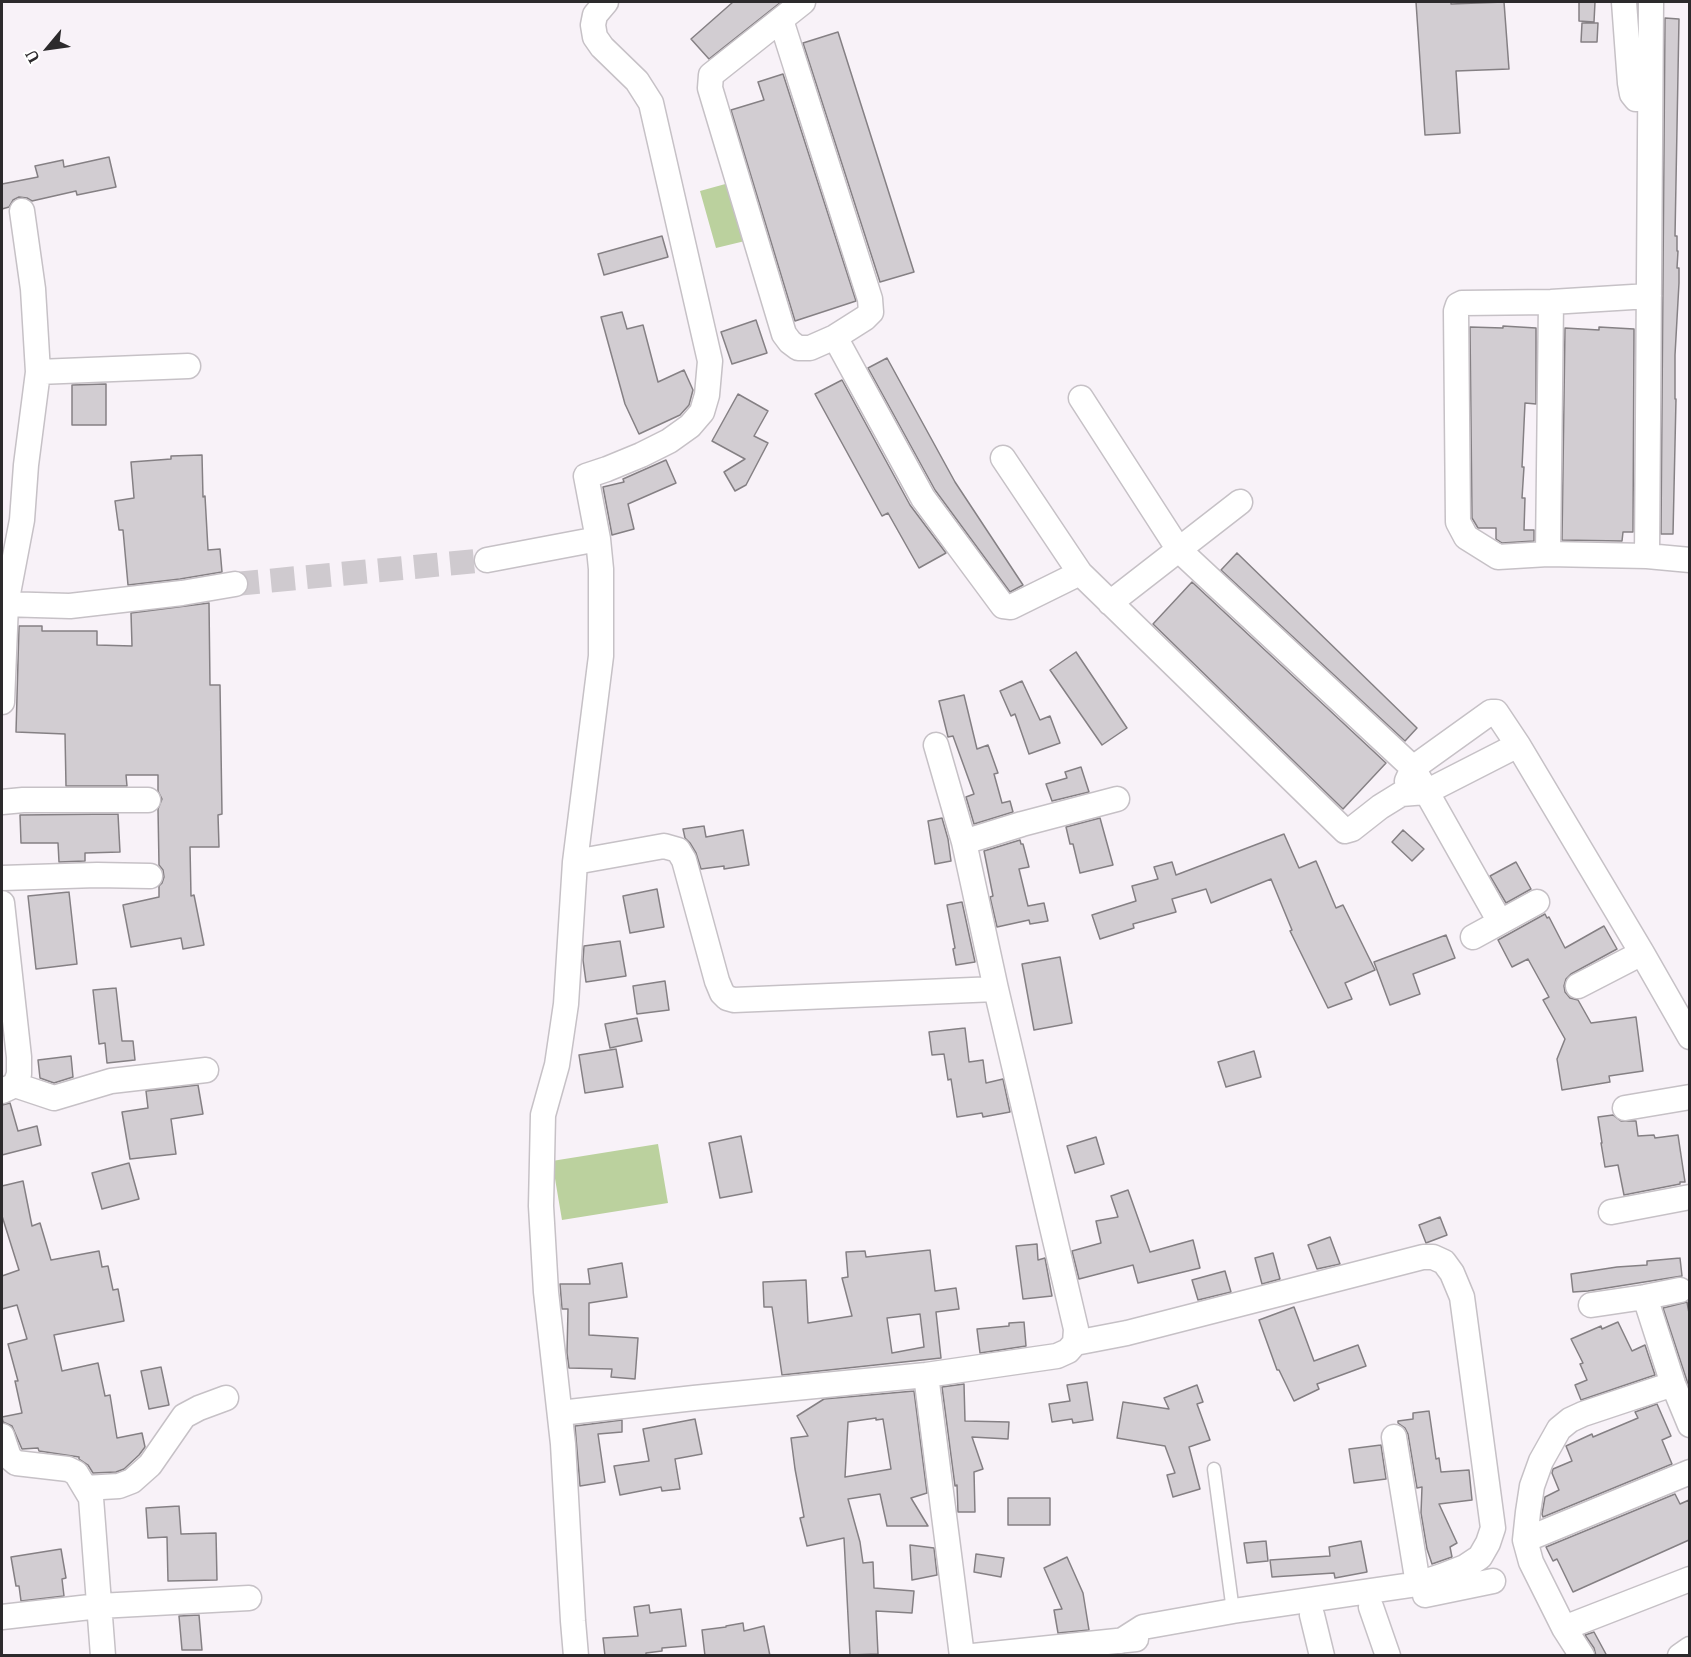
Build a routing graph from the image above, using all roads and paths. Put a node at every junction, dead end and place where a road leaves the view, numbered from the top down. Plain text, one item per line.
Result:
1 (606, 2) edge
2 (803, 2) edge
3 (1624, 2) edge
4 (1651, 2) edge
5 (781, 20) junction
6 (1650, 97) junction
7 (22, 211) dead end
8 (1649, 296) junction
9 (1551, 302) junction
10 (835, 337) junction
11 (188, 366) dead end
12 (38, 372) junction
13 (1081, 398) dead end
14 (1003, 458) dead end
15 (1240, 502) dead end
16 (598, 539) junction
17 (1179, 550) junction
18 (1548, 554) junction
19 (1647, 556) junction
20 (487, 560) tunnel mouth
21 (1689, 560) edge
22 (1080, 573) junction
23 (235, 584) tunnel mouth
24 (1110, 603) junction
25 (4, 604) edge
26 (2, 702) edge
27 (936, 745) dead end
28 (1518, 745) junction
29 (1413, 768) junction
30 (1426, 792) junction
31 (1401, 794) junction
32 (1117, 799) dead end
33 (148, 800) dead end
34 (2, 802) edge
35 (963, 842) junction
36 (575, 862) junction
37 (150, 876) dead end
38 (2, 878) edge
39 (1537, 902) dead end
40 (2, 903) edge
41 (1500, 922) junction
42 (1473, 937) dead end
43 (1642, 953) junction
44 (5, 964) edge
45 (1578, 986) dead end
46 (996, 989) junction
47 (1689, 1037) edge
48 (206, 1070) dead end
49 (8, 1088) edge
50 (1689, 1097) edge
51 (1625, 1108) dead end
52 (1689, 1197) edge
53 (1611, 1212) dead end
54 (1680, 1290) dead end
55 (1645, 1297) junction
56 (1591, 1305) dead end
57 (1075, 1343) junction
58 (926, 1375) junction
59 (1673, 1384) junction
60 (226, 1398) dead end
61 (560, 1413) junction
62 (1689, 1425) edge
63 (2, 1436) edge
64 (1394, 1437) dead end
65 (1214, 1469) dead end
66 (1689, 1472) edge
67 (86, 1488) junction
68 (1525, 1540) junction
69 (1689, 1579) edge
70 (1493, 1581) dead end
71 (1418, 1584) junction
72 (249, 1598) dead end
73 (99, 1606) junction
74 (1371, 1607) junction
75 (1233, 1611) junction
76 (1312, 1615) junction
77 (2, 1617) edge
78 (1564, 1628) junction
79 (1121, 1641) junction
80 (1689, 1649) edge
81 (103, 1656) edge
82 (576, 1656) edge
83 (962, 1656) edge
84 (973, 1656) edge
85 (1322, 1656) edge
86 (1388, 1656) edge
87 (1582, 1656) edge
88 (1680, 1656) edge

1 - 16 street
2 - 5 street
3 - 6 street
4 - 6 street
5 - 10 street
5 - 10 street
6 - 8 street
7 - 12 street
8 - 9 street
8 - 19 street
9 - 18 street
9 - 18 street
10 - 22 street
11 - 12 street
12 - 25 street
13 - 17 street
14 - 22 street
15 - 17 street
16 - 20 street
16 - 36 street
17 - 24 street
17 - 29 street
18 - 19 street
19 - 21 street
22 - 24 street
23 - 25 street
24 - 31 street
25 - 26 street
27 - 35 street
28 - 29 street
28 - 30 street
28 - 43 street
29 - 30 street
29 - 31 street
30 - 31 street
30 - 41 street
32 - 35 street
33 - 34 street
35 - 46 street
36 - 46 street
36 - 61 street
37 - 38 street
39 - 41 street
40 - 44 street
41 - 42 street
43 - 45 street
43 - 47 street
44 - 49 street
46 - 57 street
48 - 49 street
50 - 51 street
52 - 53 street
54 - 55 street
55 - 56 street
55 - 59 street
57 - 58 street
57 - 71 street
58 - 61 street
58 - 83 street
59 - 62 street
59 - 68 street
60 - 67 street
61 - 82 street
63 - 67 street
64 - 71 street
65 - 75 lane
66 - 68 street
67 - 73 street
68 - 78 street
69 - 78 street
70 - 74 street
71 - 75 street
72 - 73 street
73 - 77 street
73 - 81 street
74 - 76 street
74 - 86 street
75 - 79 street
76 - 79 street
76 - 85 street
78 - 87 street
79 - 84 street
80 - 88 street

